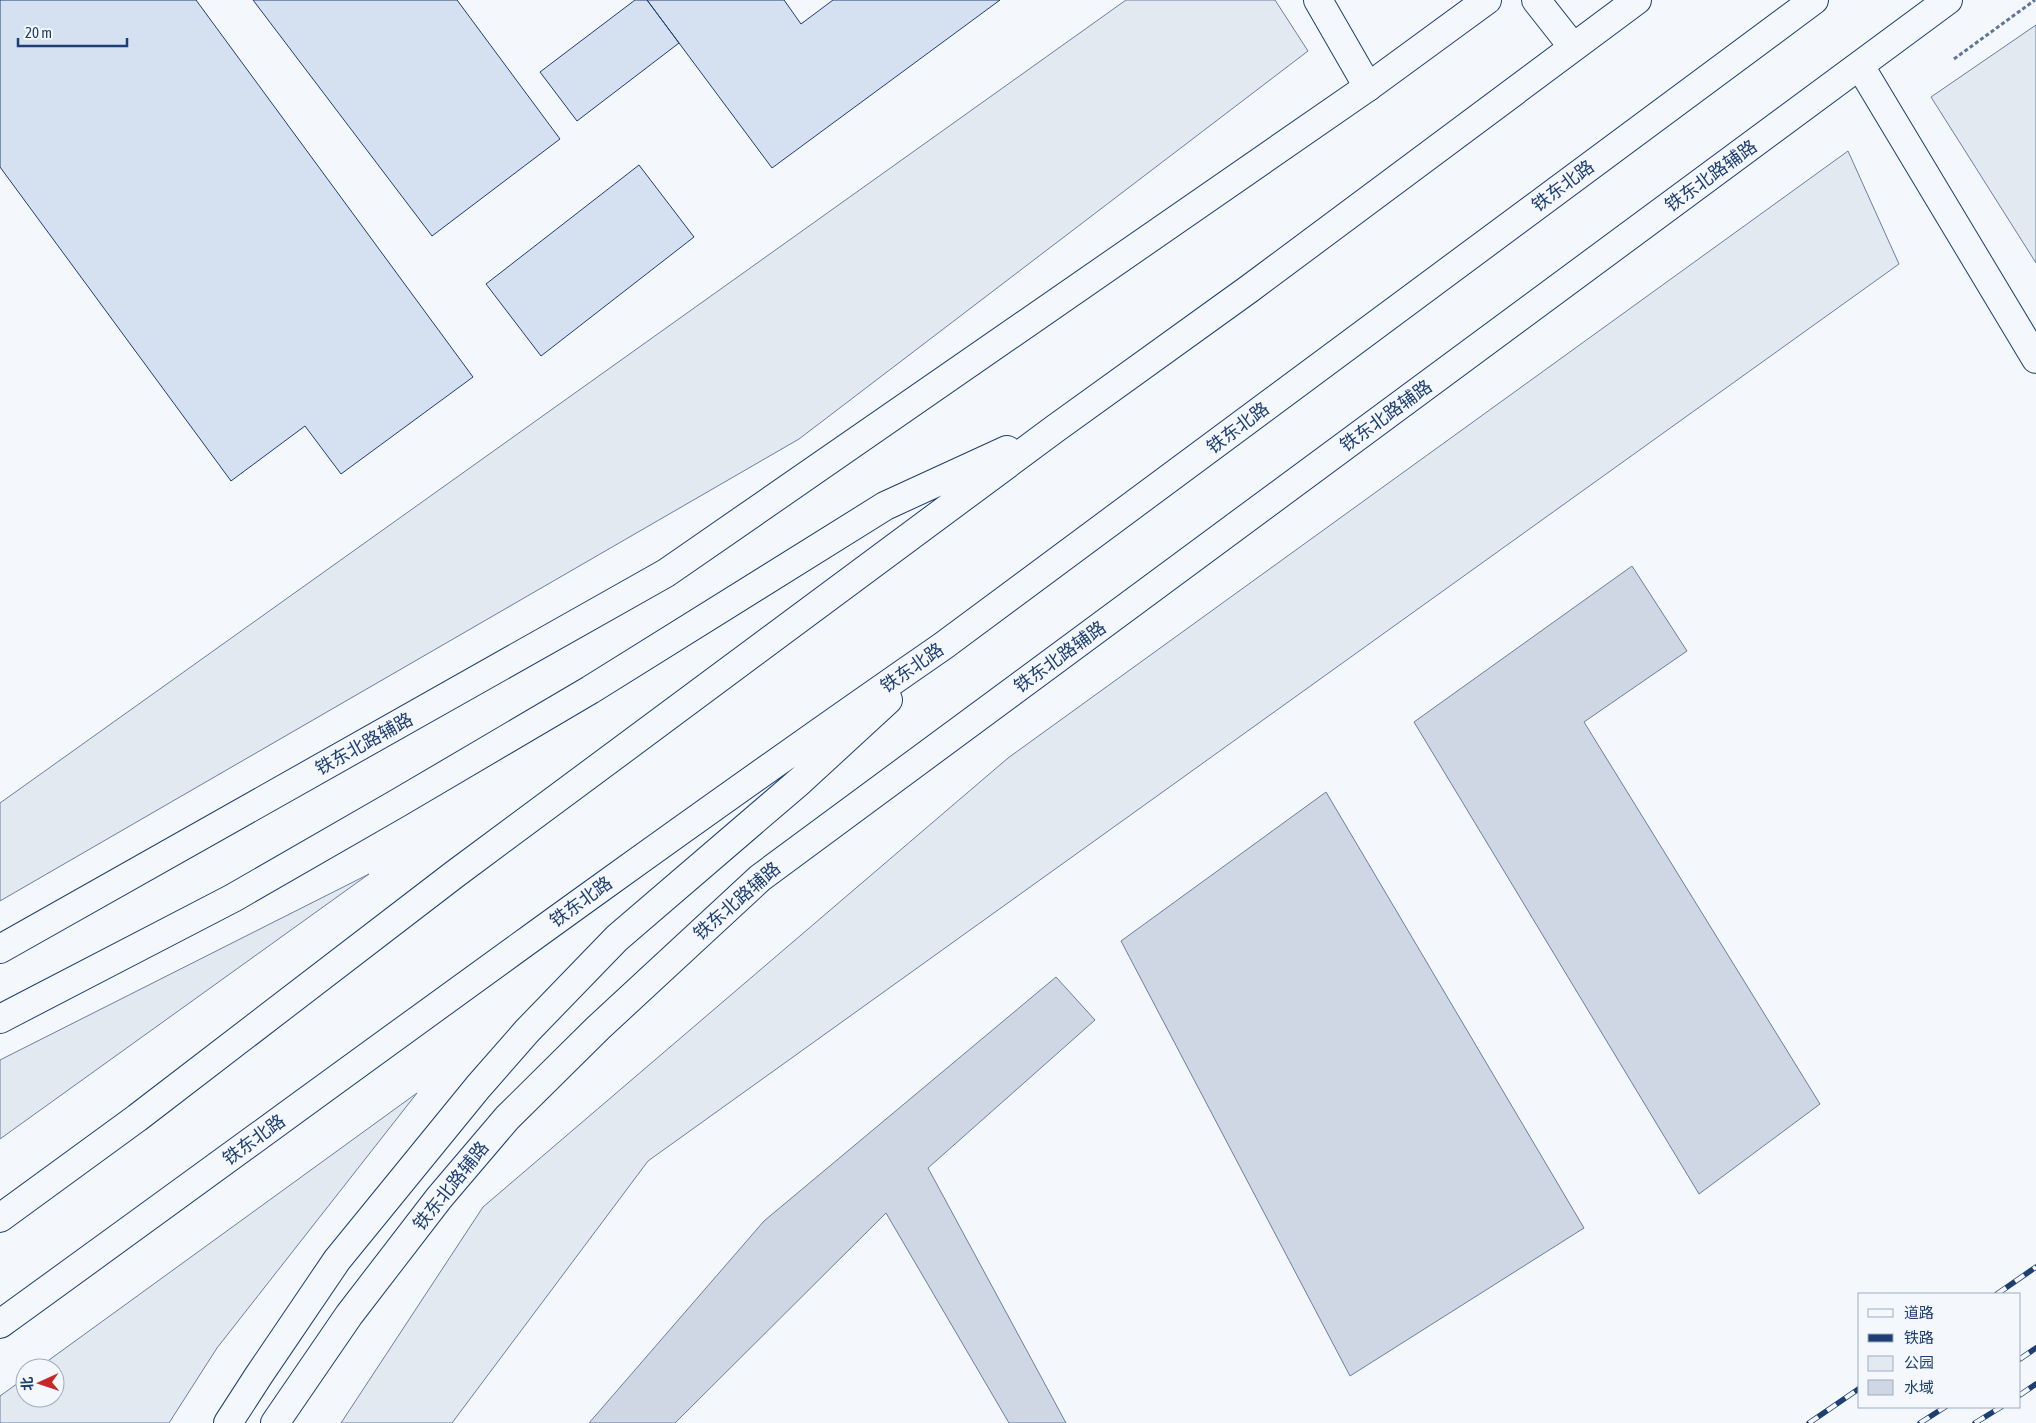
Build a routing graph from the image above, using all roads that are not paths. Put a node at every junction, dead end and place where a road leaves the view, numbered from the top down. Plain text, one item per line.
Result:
1 (1318, 0) edge
2 (1487, 0) edge
3 (1536, 0) edge
4 (1637, 0) edge
5 (1814, 0) edge
6 (1948, 0) edge
7 (1573, 47) junction
8 (1860, 66) junction
9 (1368, 87) junction
10 (2036, 359) edge
11 (1056, 428) junction
12 (943, 646) junction
13 (0, 949) edge
14 (0, 1019) edge
15 (0, 1218) edge
16 (0, 1324) edge
17 (228, 1423) edge
18 (275, 1423) edge

1 - 9 main road
2 - 9 main road, 铁东北路辅路
3 - 7 main road
4 - 7 main road
5 - 12 main road, 铁东北路
6 - 8 main road, 铁东北路辅路
7 - 11 main road
8 - 10 main road
8 - 18 main road, 铁东北路辅路
9 - 13 main road, 铁东北路辅路
11 - 14 main road
11 - 15 main road
12 - 16 main road, 铁东北路
12 - 17 main road

